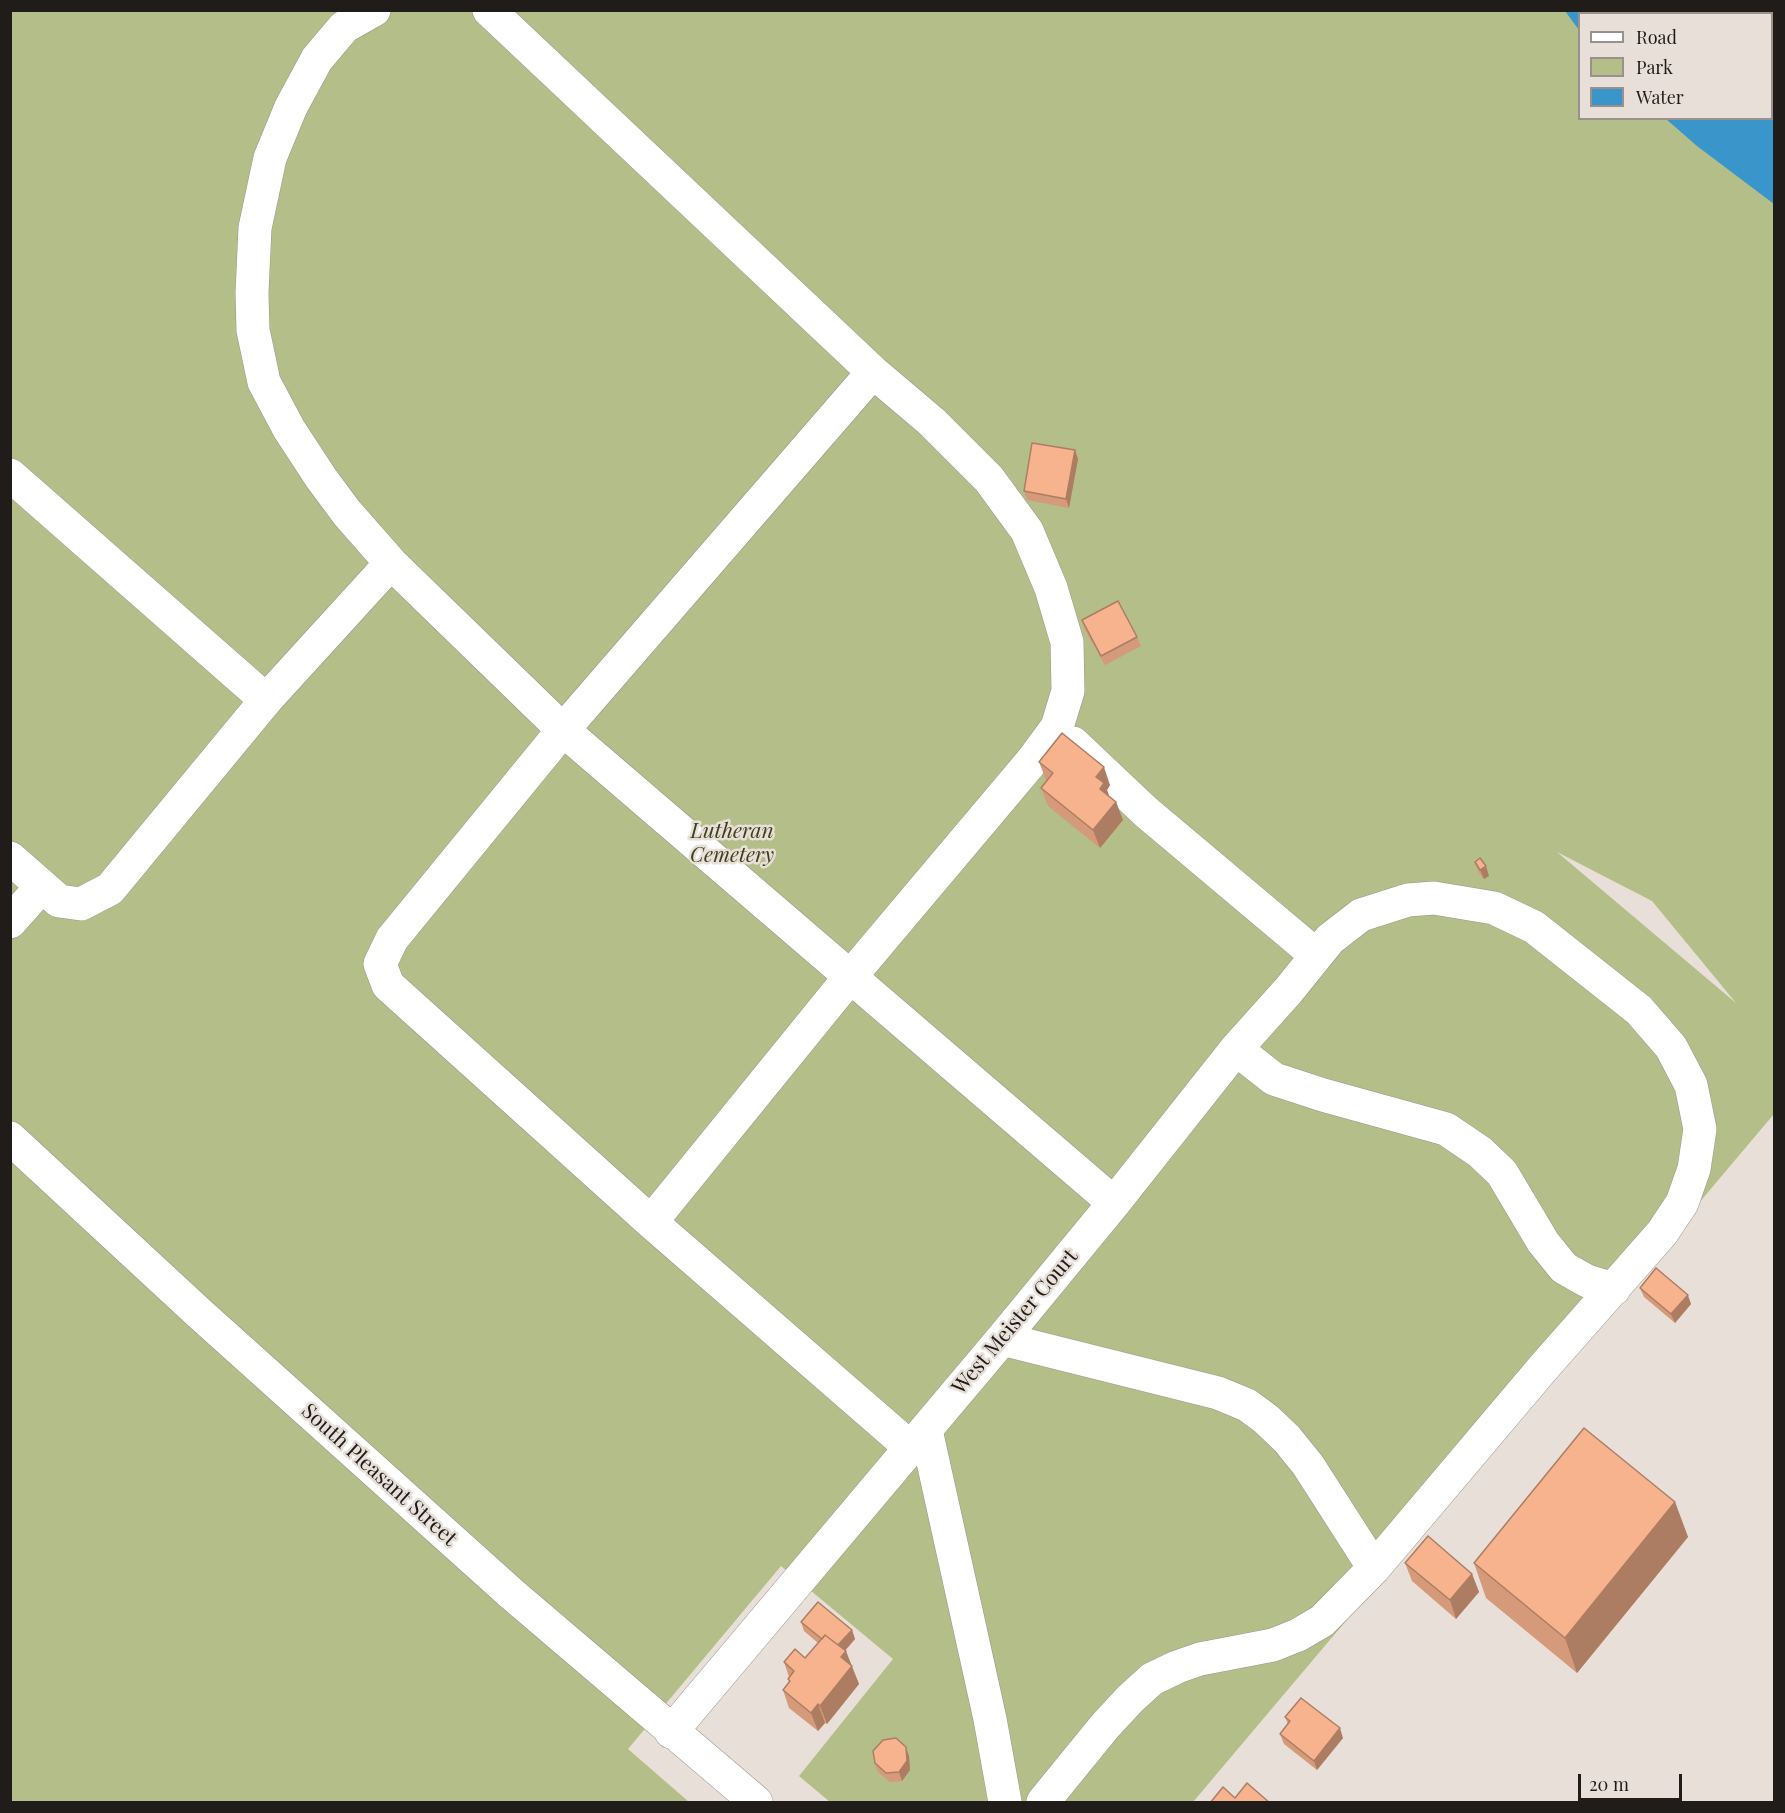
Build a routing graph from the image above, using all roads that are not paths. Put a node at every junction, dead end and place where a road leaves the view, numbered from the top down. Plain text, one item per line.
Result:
1 (374, 10) edge
2 (489, 10) edge
3 (873, 372) junction
4 (10, 476) edge
5 (391, 563) junction
6 (266, 700) junction
7 (1057, 727) junction
8 (563, 730) junction
9 (10, 858) edge
10 (42, 886) junction
11 (10, 922) edge
12 (1316, 955) junction
13 (850, 977) junction
14 (1236, 1049) junction
15 (10, 1138) edge
16 (1114, 1203) junction
17 (651, 1222) junction
18 (1614, 1289) junction
19 (1002, 1339) junction
20 (918, 1439) junction
21 (1374, 1568) junction
22 (671, 1732) junction
23 (756, 1803) edge
24 (1005, 1803) edge
25 (1042, 1803) edge

1 - 5 street
2 - 3 street
3 - 7 street
3 - 8 street
4 - 6 street
5 - 6 street
5 - 8 street
6 - 10 street
7 - 12 street
7 - 13 street
8 - 13 street
8 - 17 street
9 - 10 street
10 - 11 street
12 - 14 street, West Meister Court
12 - 18 street, West Meister Court
13 - 16 street
13 - 17 street
14 - 16 street, West Meister Court
14 - 18 street
15 - 22 street, South Pleasant Street
16 - 19 street, West Meister Court
17 - 20 street
18 - 21 street
19 - 20 street, West Meister Court
19 - 21 street
20 - 22 street, West Meister Court
20 - 24 street
21 - 25 street
22 - 23 street, South Pleasant Street

